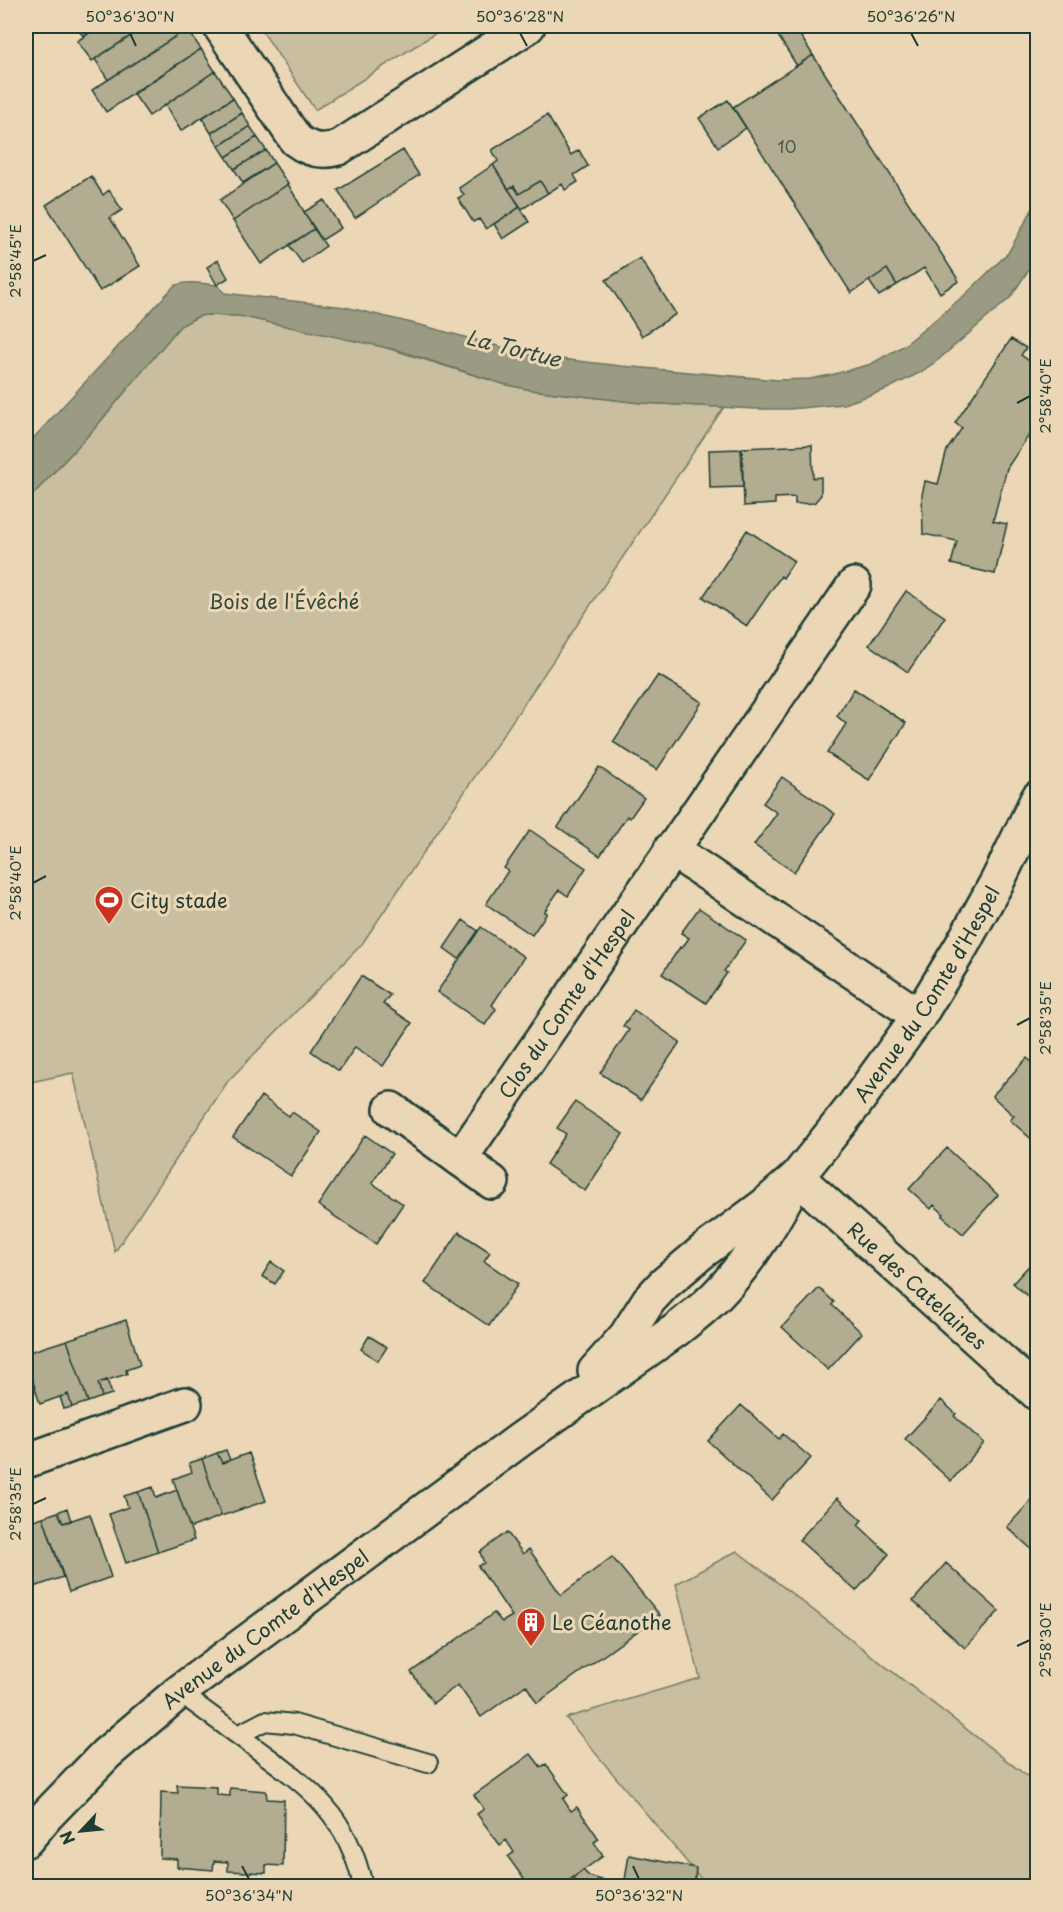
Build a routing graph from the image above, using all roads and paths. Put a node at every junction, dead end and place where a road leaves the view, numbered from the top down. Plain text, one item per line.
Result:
1 (220, 26) edge
2 (528, 26) edge
3 (493, 35) edge
4 (854, 585) dead end
5 (1038, 798) edge
6 (671, 849) junction
7 (919, 1016) junction
8 (391, 1109) dead end
9 (460, 1159) junction
10 (797, 1177) junction
11 (492, 1182) dead end
12 (1038, 1394) edge
13 (185, 1404) dead end
14 (521, 1439) junction
15 (26, 1461) edge
16 (179, 1692) junction
17 (238, 1735) junction
18 (428, 1762) dead end
19 (26, 1840) edge
20 (363, 1887) edge

1 - 3 street
2 - 3 street
4 - 6 street, Clos du Comte d'Hespel
5 - 7 street, Avenue du Comte d'Hespel
6 - 7 street
6 - 9 street, Clos du Comte d'Hespel
7 - 10 street, Avenue du Comte d'Hespel
8 - 9 street
9 - 11 street
10 - 12 street, Rue des Catelaines
10 - 14 street, Avenue du Comte d'Hespel
10 - 14 street, Avenue du Comte d'Hespel
13 - 15 street
14 - 16 street, Avenue du Comte d'Hespel
16 - 17 lane
16 - 19 street, Avenue du Comte d'Hespel
17 - 18 lane
17 - 20 lane

